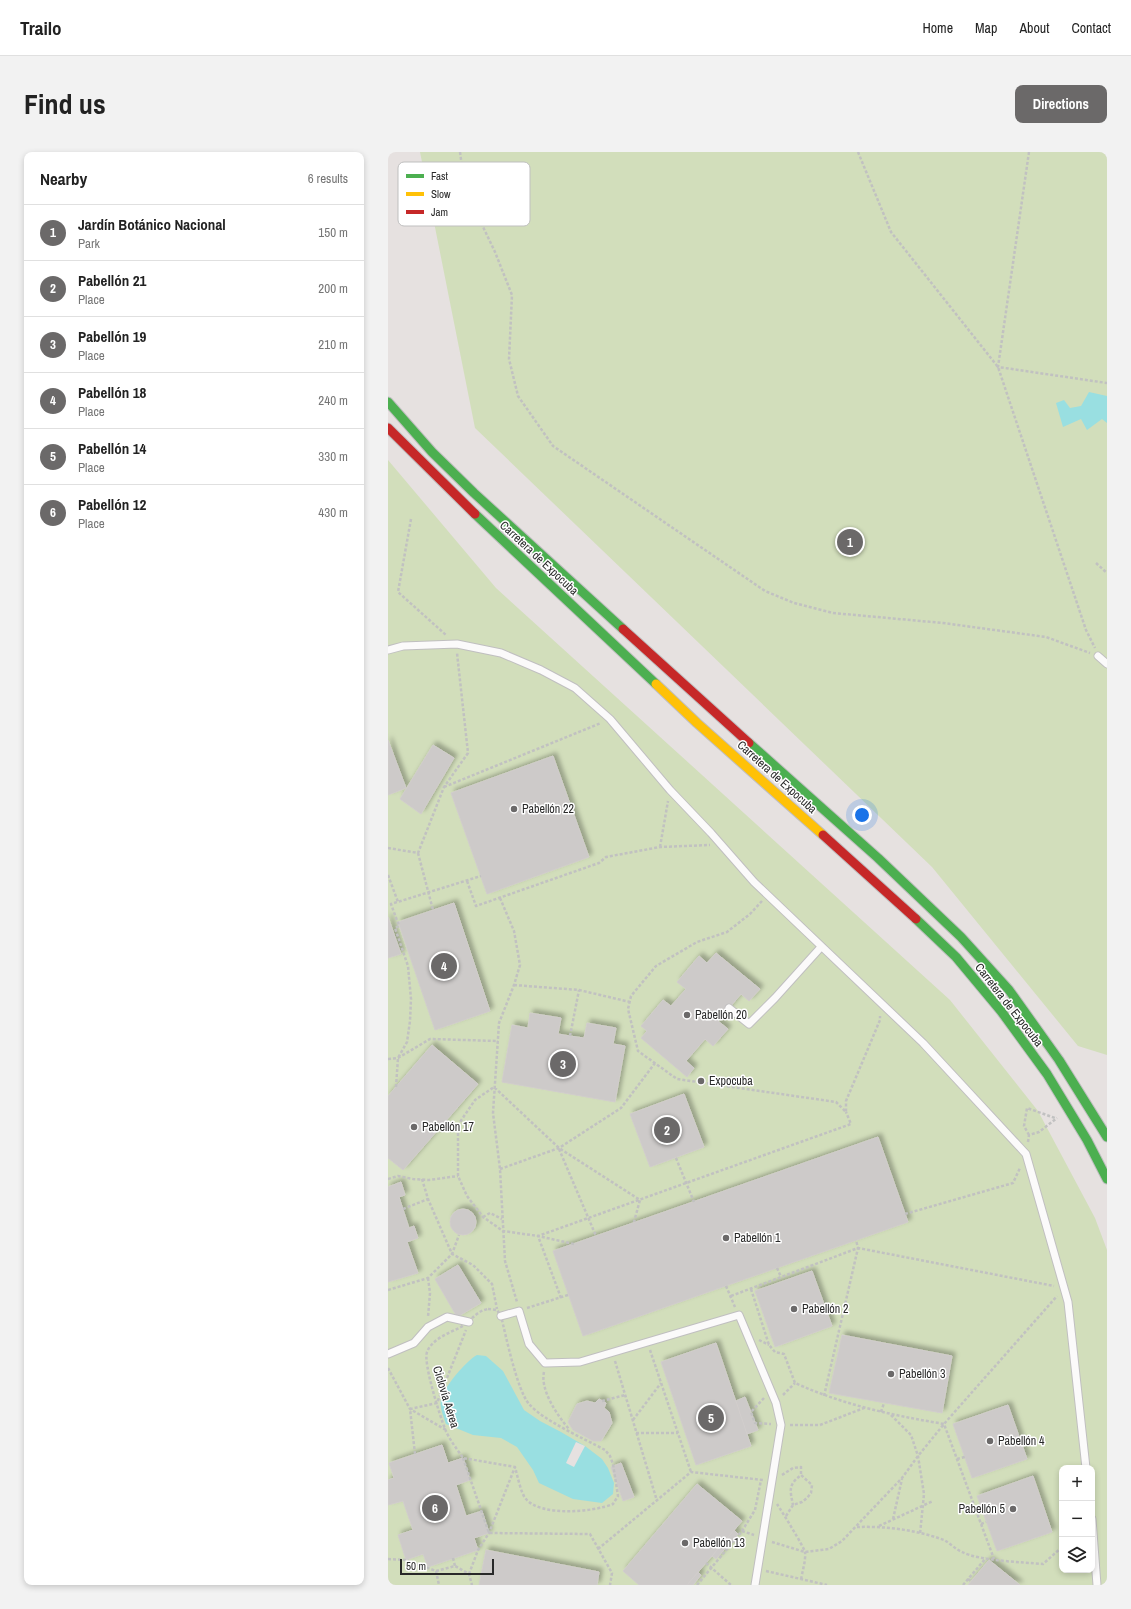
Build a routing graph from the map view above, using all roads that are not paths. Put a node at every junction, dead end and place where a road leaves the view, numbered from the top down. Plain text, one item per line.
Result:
1 (388, 402) edge
2 (388, 428) edge
3 (388, 650) edge
4 (1098, 656) road end
5 (1107, 664) edge
6 (821, 947) junction
7 (729, 1008) dead end
8 (1107, 1137) edge
9 (1107, 1179) edge
10 (499, 1313) road end
11 (469, 1322) road end
12 (388, 1354) edge
13 (1086, 1465) edge
14 (1093, 1537) edge
15 (755, 1585) edge
16 (1097, 1585) edge

1 - 8 main road, Carretera de Expocuba
2 - 9 main road, Carretera de Expocuba
3 - 6 lane
4 - 5 lane
6 - 7 lane
6 - 13 lane
10 - 15 lane
11 - 12 lane
14 - 16 lane

